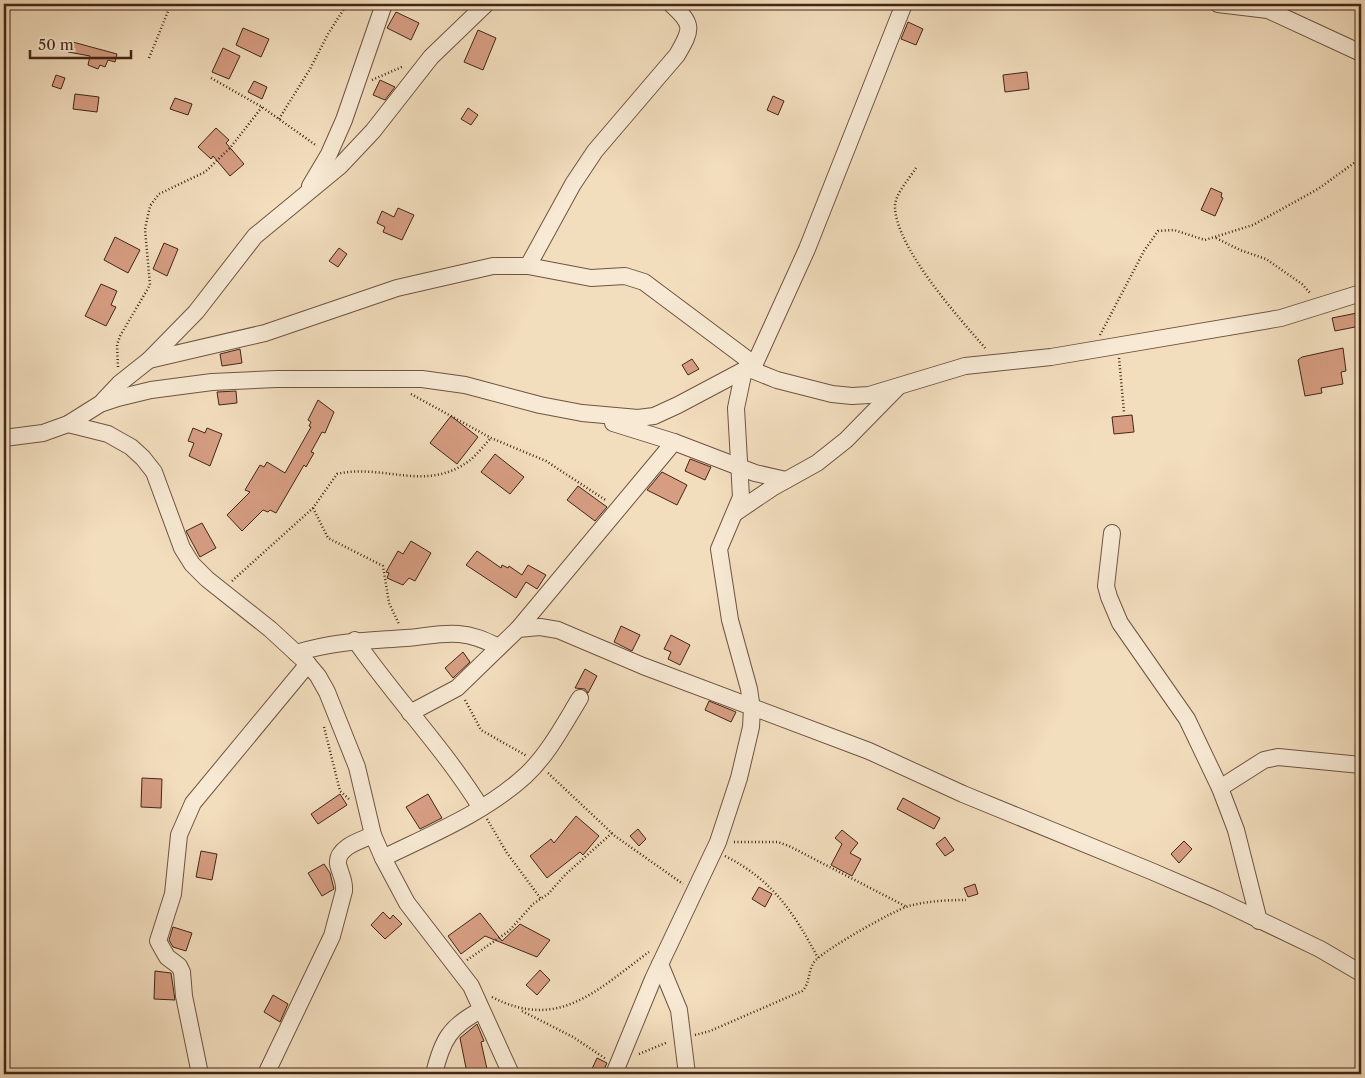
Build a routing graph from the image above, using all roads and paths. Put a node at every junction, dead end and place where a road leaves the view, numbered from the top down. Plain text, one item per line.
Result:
1 (172, 4) edge
2 (347, 4) edge
3 (384, 4) edge
4 (486, 4) edge
5 (671, 4) edge
6 (904, 4) edge
7 (1218, 4) edge
8 (1361, 53) edge
9 (431, 57) junction
10 (150, 58) dead end
11 (211, 78) dead end
12 (356, 88) junction
13 (262, 107) junction
14 (279, 119) junction
15 (329, 154) junction
16 (1361, 158) edge
17 (916, 168) dead end
18 (304, 197) junction
19 (1216, 237) junction
20 (528, 266) junction
21 (1361, 293) edge
22 (1322, 306) junction
23 (1118, 344) junction
24 (1092, 350) junction
25 (149, 360) junction
26 (996, 362) junction
27 (751, 368) junction
28 (120, 383) junction
29 (899, 386) junction
30 (406, 392) dead end
31 (100, 404) junction
32 (1124, 412) dead end
33 (582, 413) junction
34 (68, 424) junction
35 (4, 438) edge
36 (491, 438) junction
37 (674, 442) junction
38 (738, 467) junction
39 (786, 480) junction
40 (313, 508) junction
41 (619, 510) junction
42 (735, 513) junction
43 (1112, 533) dead end
44 (221, 590) junction
45 (518, 629) junction
46 (408, 638) junction
47 (355, 640) junction
48 (499, 647) junction
49 (302, 658) junction
50 (456, 688) junction
51 (580, 698) dead end
52 (752, 709) junction
53 (410, 713) junction
54 (537, 763) junction
55 (1361, 765) edge
56 (1220, 788) junction
57 (481, 808) junction
58 (612, 833) junction
59 (373, 834) junction
60 (716, 846) junction
61 (383, 858) junction
62 (693, 892) junction
63 (541, 899) junction
64 (966, 900) dead end
65 (907, 907) junction
66 (1259, 921) junction
67 (653, 948) dead end
68 (818, 958) junction
69 (660, 964) junction
70 (457, 966) junction
71 (1361, 972) edge
72 (471, 986) junction
73 (481, 1010) junction
74 (521, 1010) junction
75 (683, 1038) junction
76 (618, 1069) edge
77 (200, 1074) edge
78 (266, 1074) edge
79 (434, 1074) edge
80 (511, 1074) edge
81 (687, 1074) edge

1 - 10 path
2 - 14 path
3 - 12 street
4 - 9 street
5 - 20 street
6 - 27 street
7 - 8 street
9 - 12 path
9 - 18 street
11 - 13 path
12 - 15 street
13 - 14 path
13 - 28 path
14 - 15 path
15 - 18 street
16 - 19 path
17 - 26 path
18 - 25 street
19 - 22 path
19 - 24 path
20 - 25 street
20 - 27 street
21 - 22 street
22 - 23 street
23 - 24 street
23 - 32 path
24 - 26 street
25 - 28 street
26 - 29 street
27 - 29 street
27 - 33 street
27 - 38 street
28 - 31 street
29 - 39 street
30 - 36 path
31 - 33 street
31 - 34 street
33 - 37 street
34 - 35 street
34 - 44 street
36 - 40 path
36 - 41 path
37 - 38 street
37 - 41 street
38 - 39 street
38 - 42 street
39 - 42 street
40 - 44 path
40 - 46 path
41 - 45 street
42 - 52 street
43 - 56 street
44 - 49 street
45 - 48 street
45 - 52 street
46 - 47 street
46 - 48 street
47 - 49 street
47 - 53 street
48 - 50 street
49 - 59 street
49 - 77 street
50 - 53 street
50 - 54 path
51 - 54 street
52 - 60 street
52 - 66 street
53 - 57 street
54 - 57 street
54 - 58 path
55 - 56 street
56 - 66 street
57 - 61 street
57 - 63 path
58 - 62 path
58 - 63 path
59 - 61 street
59 - 78 street
60 - 62 street
60 - 65 path
60 - 68 path
61 - 70 street
62 - 69 street
63 - 70 path
64 - 65 path
65 - 68 path
66 - 71 street
67 - 74 path
68 - 75 path
69 - 75 street
69 - 76 street
70 - 72 street
72 - 73 street
72 - 74 path
73 - 79 street
73 - 80 street
74 - 76 path
75 - 76 path
75 - 81 street

